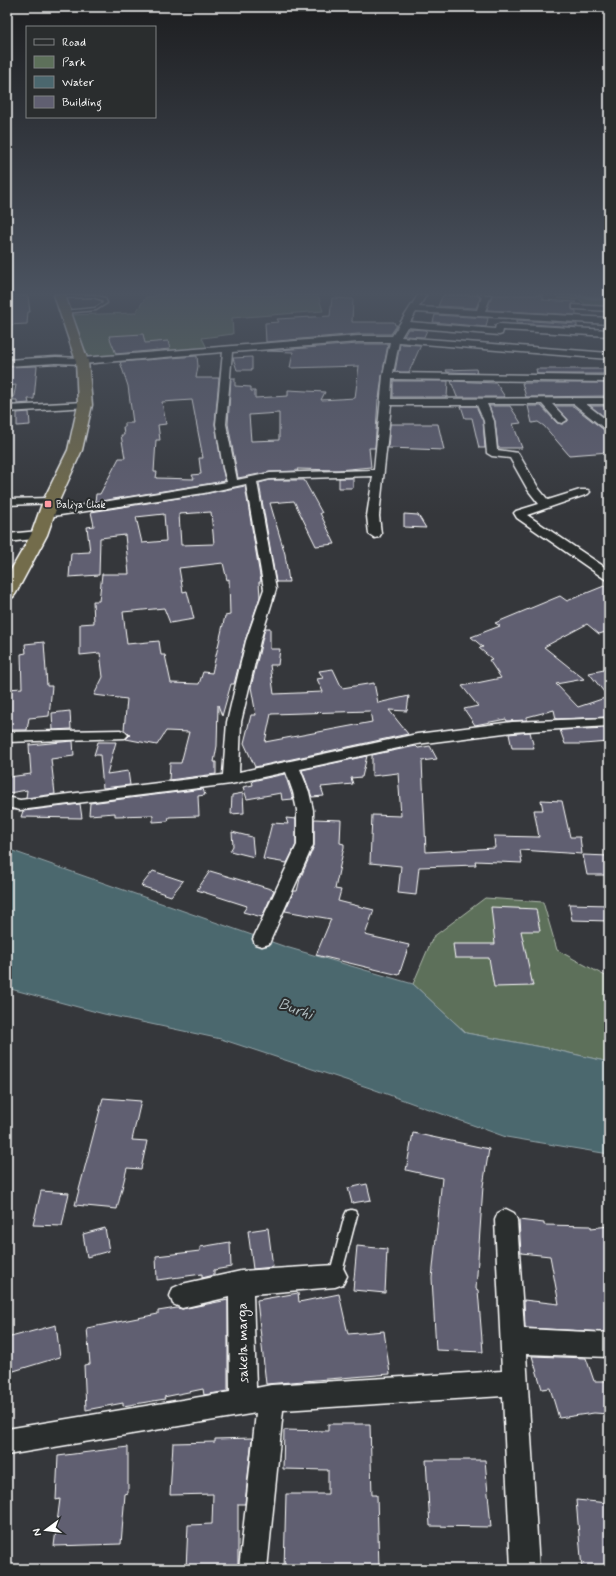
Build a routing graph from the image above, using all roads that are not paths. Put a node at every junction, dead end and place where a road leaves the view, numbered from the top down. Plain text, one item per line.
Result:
1 (83, 369) edge
2 (226, 369) edge
3 (389, 369) edge
4 (388, 376) junction
5 (609, 379) edge
6 (481, 401) junction
7 (544, 401) junction
8 (576, 401) junction
9 (609, 401) edge
10 (386, 402) junction
11 (85, 405) junction
12 (7, 409) edge
13 (562, 420) dead end
14 (609, 427) edge
15 (378, 473) junction
16 (250, 479) junction
17 (233, 484) junction
18 (584, 492) dead end
19 (7, 502) edge
20 (546, 505) junction
21 (49, 507) junction
22 (375, 534) dead end
23 (39, 535) junction
24 (7, 538) edge
25 (609, 576) edge
26 (7, 593) edge
27 (609, 722) edge
28 (120, 735) dead end
29 (7, 738) edge
30 (291, 766) junction
31 (231, 779) junction
32 (7, 802) edge
33 (262, 939) dead end
34 (351, 1215) dead end
35 (506, 1220) dead end
36 (335, 1276) joint
37 (241, 1283) junction
38 (182, 1296) dead end
39 (512, 1341) junction
40 (609, 1345) edge
41 (514, 1383) junction
42 (270, 1398) junction
43 (243, 1403) junction
44 (7, 1442) edge
45 (253, 1569) edge
46 (525, 1569) edge

1 - 11 highway
2 - 17 street
3 - 4 street
4 - 5 street
4 - 10 street
6 - 7 street
6 - 10 street
6 - 20 street
7 - 8 street
7 - 13 street
8 - 9 street
8 - 14 street
10 - 15 street
11 - 12 street
11 - 21 highway
15 - 16 street
15 - 22 street
16 - 17 street
16 - 31 street
17 - 21 street
18 - 20 street
19 - 21 street
20 - 25 street
21 - 23 highway
23 - 24 street
23 - 26 highway
27 - 30 street
28 - 29 street
30 - 31 street
30 - 33 street
31 - 32 street
34 - 36 lane
35 - 39 street
36 - 37 street, sakela marga
37 - 38 street, sakela marga
37 - 43 street, sakela marga
39 - 40 street
39 - 41 street
41 - 42 street
41 - 46 street
42 - 43 street
42 - 45 street
43 - 44 street

